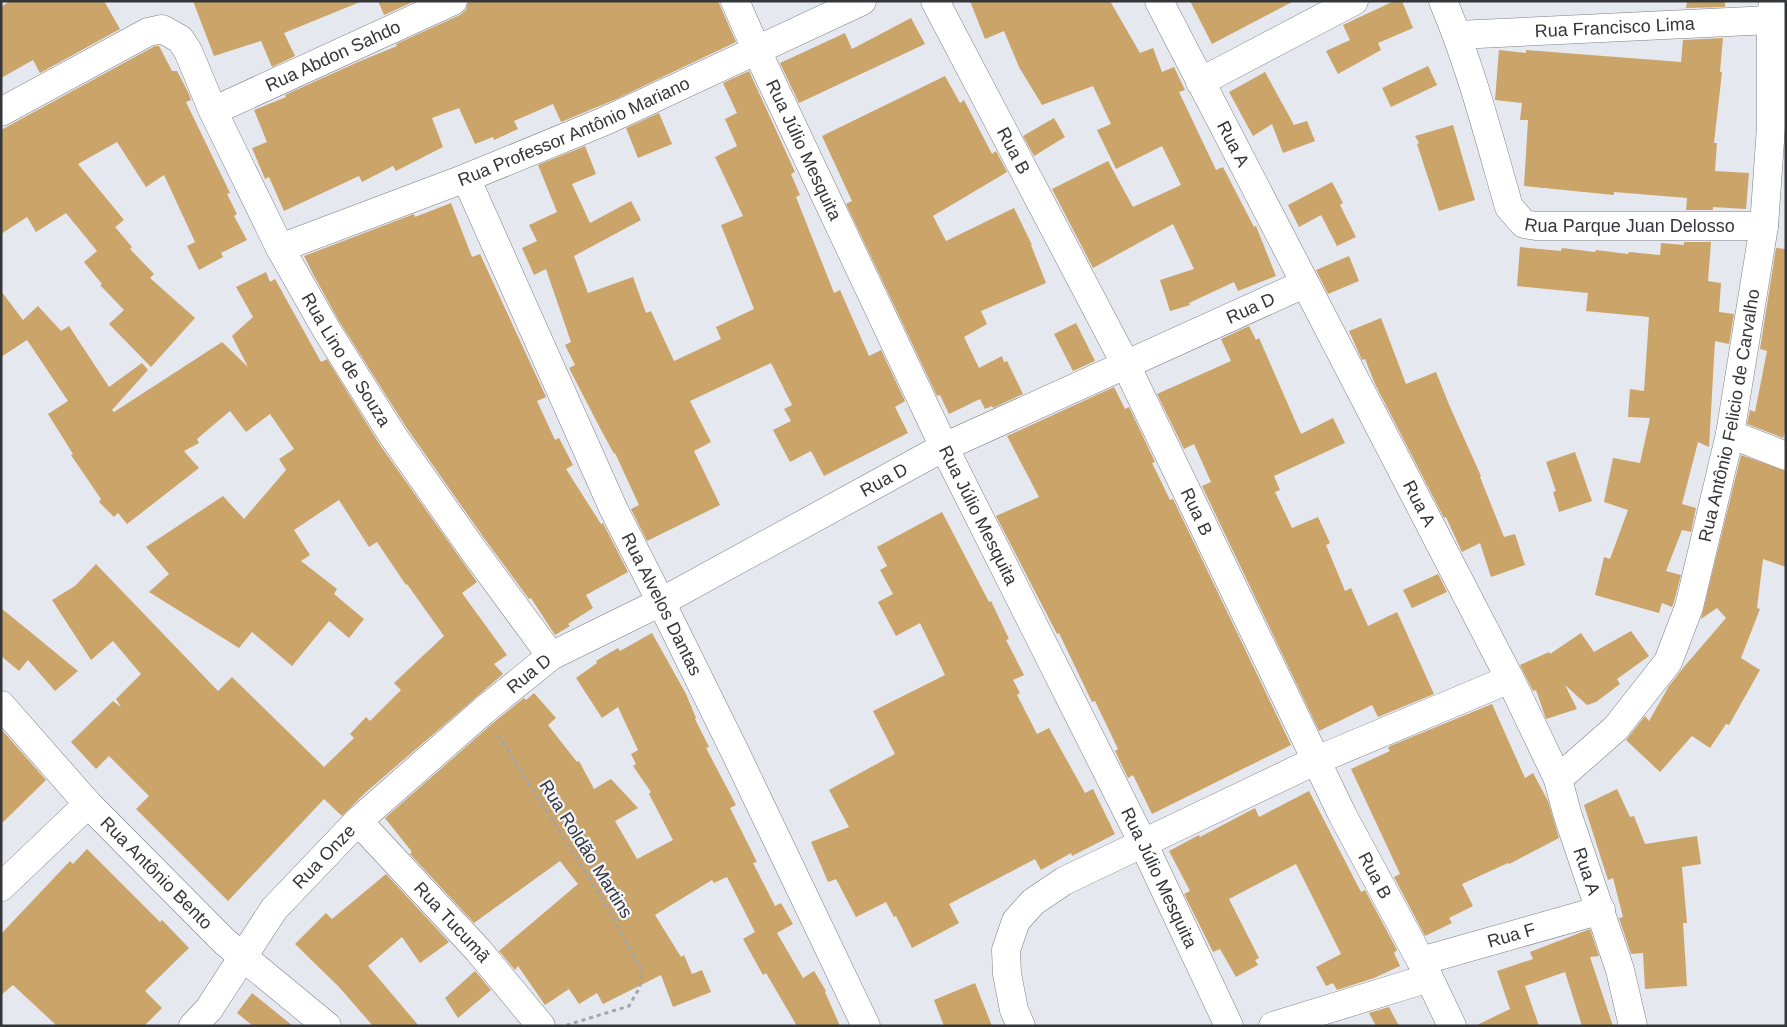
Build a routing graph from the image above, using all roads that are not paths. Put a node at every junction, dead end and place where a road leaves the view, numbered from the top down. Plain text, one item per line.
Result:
1 (453, 1) edge
2 (735, 1) edge
3 (862, 1) edge
4 (935, 1) edge
5 (1159, 1) edge
6 (1354, 1) edge
7 (1442, 1) edge
8 (1772, 11) edge
9 (1457, 36) junction
10 (757, 51) junction
11 (1200, 82) junction
12 (213, 111) junction
13 (1, 112) edge
14 (466, 178) junction
15 (1764, 226) junction
16 (280, 248) junction
17 (1304, 284) junction
18 (1125, 363) junction
19 (1730, 434) junction
20 (944, 446) junction
21 (1786, 456) edge
22 (661, 602) junction
23 (551, 656) junction
24 (1510, 679) junction
25 (1, 705) edge
26 (483, 711) joint
27 (1317, 760) junction
28 (1558, 780) junction
29 (88, 804) junction
30 (358, 820) junction
31 (1143, 843) junction
32 (1, 887) edge
33 (1601, 910) junction
34 (242, 957) junction
35 (1425, 969) junction
36 (193, 1026) edge
37 (327, 1026) edge
38 (542, 1026) edge
39 (866, 1026) edge
40 (1021, 1026) edge
41 (1229, 1026) edge
42 (1273, 1026) edge
43 (1452, 1026) edge
44 (1633, 1026) edge

1 - 12 street, Rua Abdon Sahdo
2 - 10 street, Rua Júlio Mesquita
3 - 10 street, Rua Professor Antônio Mariano
4 - 18 street, Rua B
5 - 11 street, Rua A
6 - 11 street
7 - 9 street, Rua Parque Juan Delosso
8 - 9 street, Rua Francisco Lima
8 - 15 street, Rua Antônio Felicio de Carvalho
9 - 15 street, Rua Parque Juan Delosso
10 - 14 street, Rua Professor Antônio Mariano
10 - 20 street, Rua Júlio Mesquita
11 - 17 street, Rua A
12 - 13 street, Rua Lino de Souza
12 - 16 street, Rua Lino de Souza
14 - 16 street, Rua Professor Antônio Mariano
14 - 22 street, Rua Alvelos Dantas
15 - 19 street, Rua Antônio Felicio de Carvalho
16 - 23 street, Rua Lino de Souza
17 - 18 street, Rua D
17 - 24 street, Rua A
18 - 20 street, Rua D
18 - 27 street, Rua B
19 - 21 street
19 - 28 street, Rua Antônio Felicio de Carvalho
20 - 22 street, Rua D
20 - 31 street, Rua Júlio Mesquita
22 - 23 street, Rua D
22 - 39 street, Rua Alvelos Dantas
23 - 26 street, Rua D
24 - 27 street
24 - 28 street, Rua A
25 - 29 street, Rua Antônio Bento
26 - 30 street, Rua Onze
27 - 31 street
27 - 35 street, Rua B
28 - 33 street, Rua A
29 - 32 street
29 - 34 street, Rua Antônio Bento
30 - 34 street, Rua Onze
30 - 38 street, Rua Tucumã
31 - 40 street
31 - 41 street, Rua Júlio Mesquita
33 - 35 street, Rua F
33 - 44 street, Rua A
34 - 36 street, Rua Onze
34 - 37 street, Rua Antônio Bento
35 - 42 street, Rua F
35 - 43 street, Rua B

